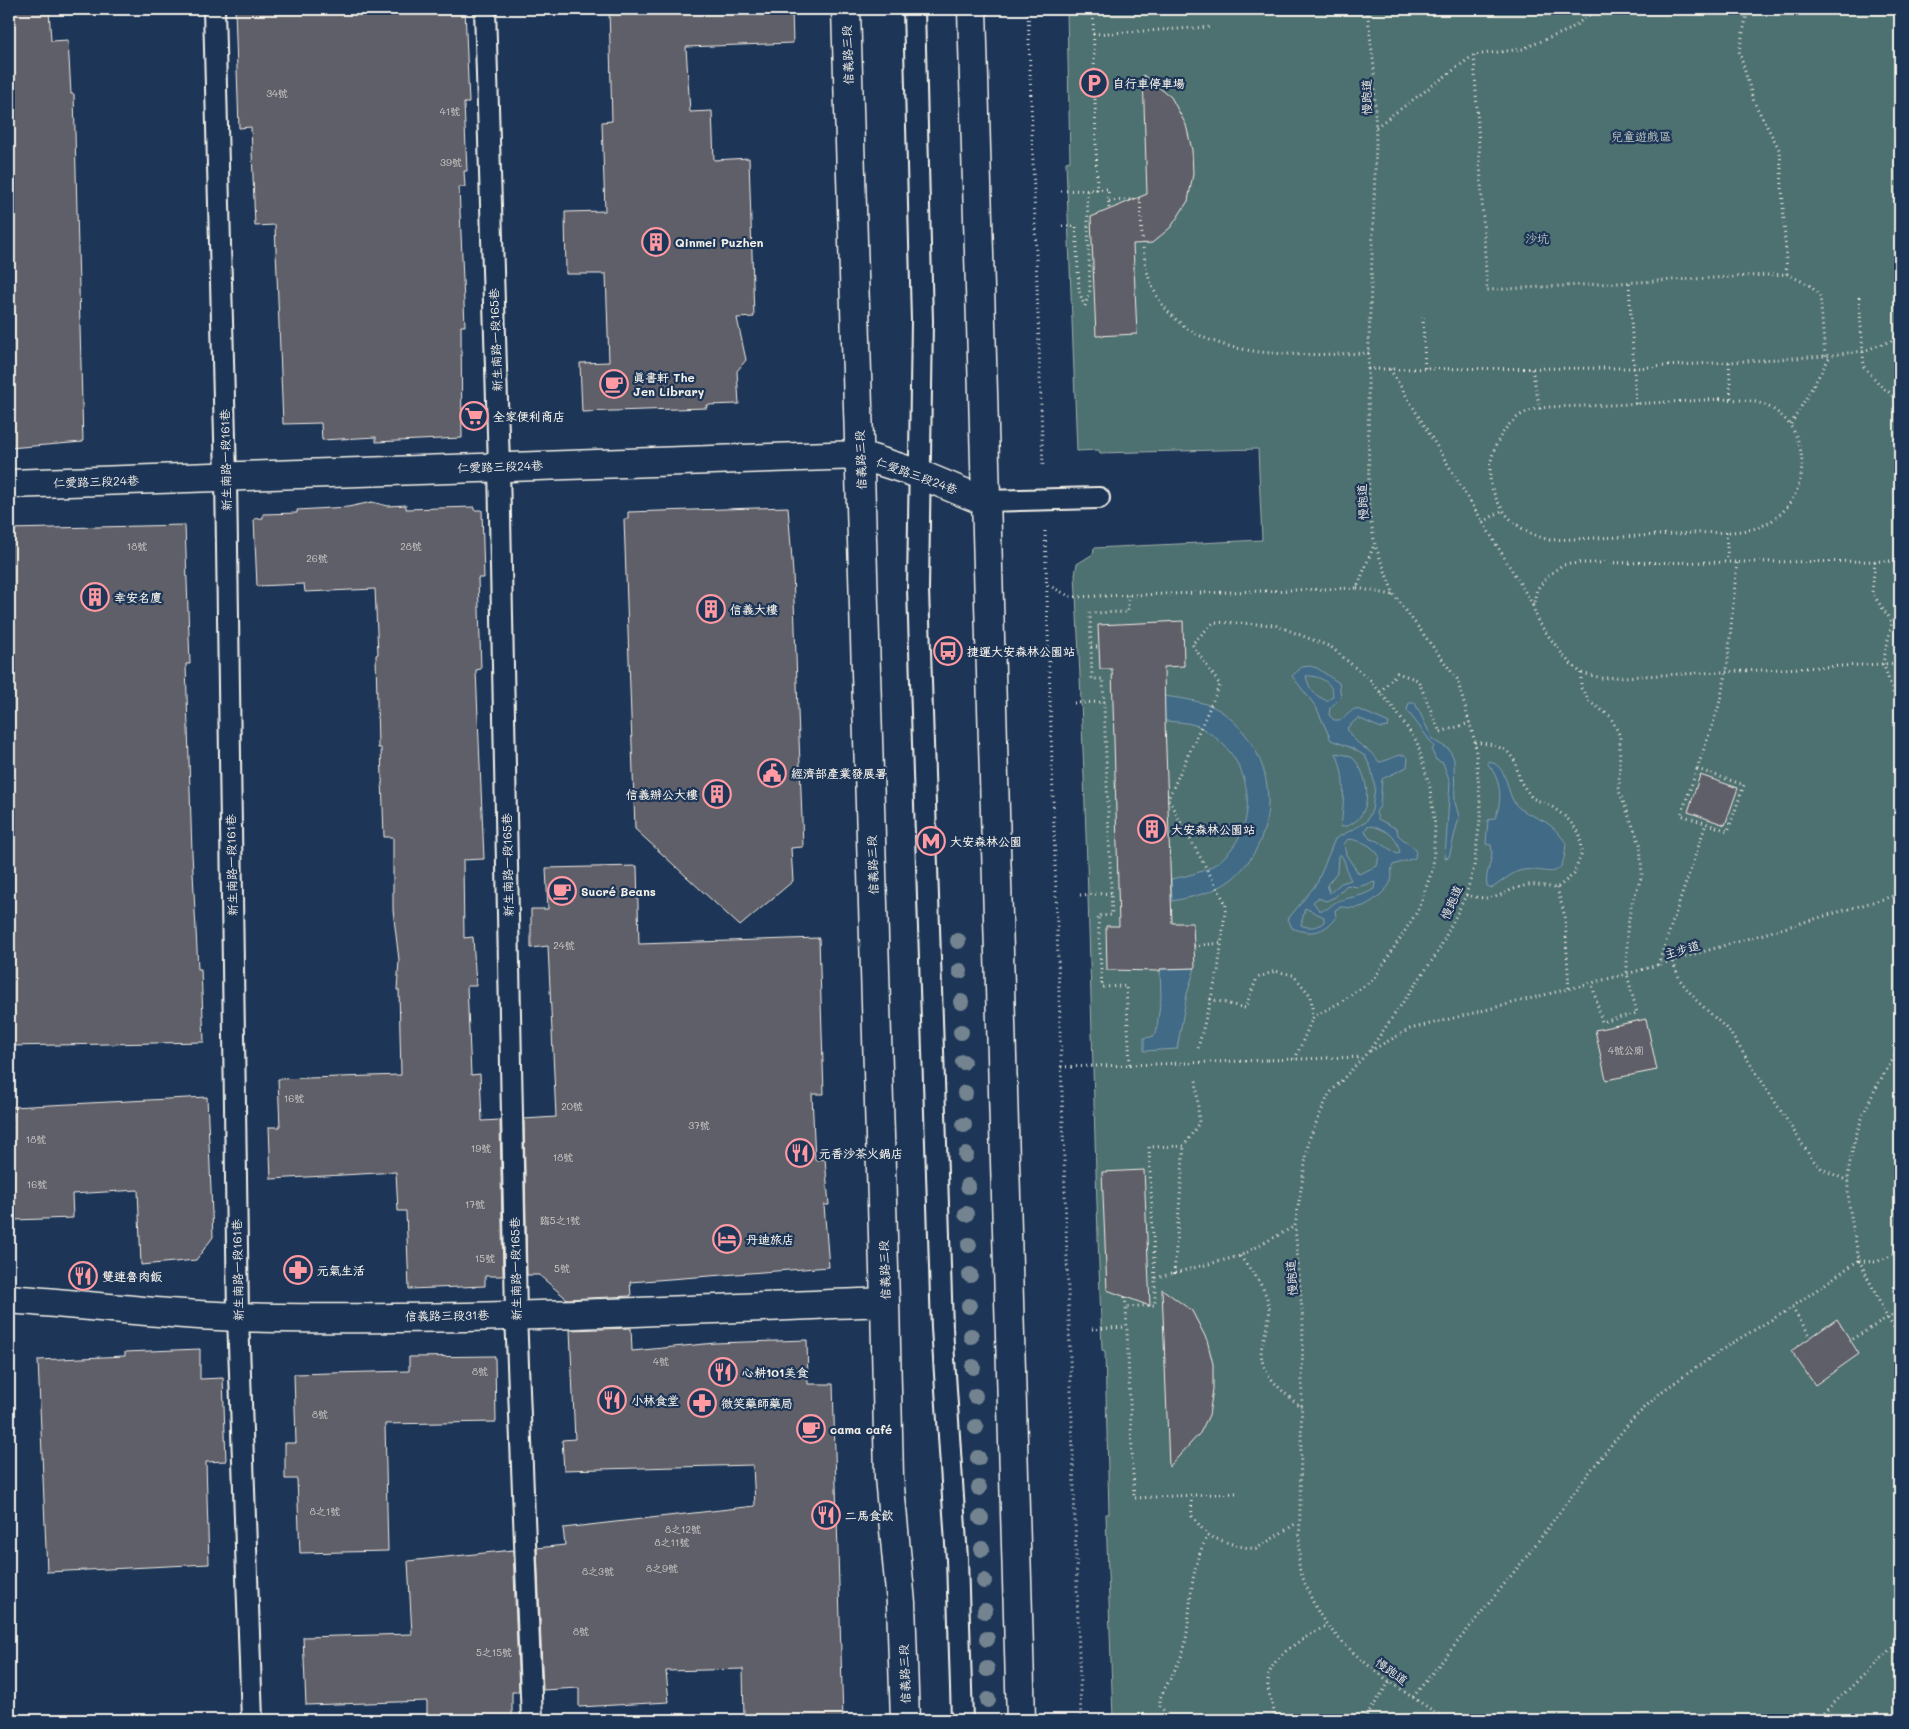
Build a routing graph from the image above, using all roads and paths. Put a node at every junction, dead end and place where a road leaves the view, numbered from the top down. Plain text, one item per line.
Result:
1 (214, 9) edge
2 (485, 9) edge
3 (846, 9) edge
4 (914, 9) edge
5 (972, 9) edge
6 (1028, 9) edge
7 (1051, 9) edge
8 (1092, 9) edge
9 (1367, 9) edge
10 (1597, 9) edge
11 (1748, 9) edge
12 (1211, 27) dead end
13 (1093, 34) junction
14 (1474, 55) junction
15 (1376, 128) junction
16 (1086, 190) junction
17 (1097, 190) junction
18 (1061, 192) dead end
19 (1109, 201) junction
20 (1109, 209) dead end
21 (1062, 226) dead end
22 (1787, 274) junction
23 (1629, 283) junction
24 (1859, 297) dead end
25 (1423, 317) dead end
26 (1900, 335) edge
27 (1863, 351) junction
28 (1369, 353) junction
29 (1832, 355) junction
30 (1825, 356) junction
31 (1729, 362) junction
32 (1634, 368) junction
33 (1368, 369) junction
34 (1390, 369) junction
35 (1425, 369) junction
36 (1532, 369) junction
37 (1731, 400) junction
38 (1900, 401) edge
39 (1636, 404) junction
40 (1540, 409) junction
41 (1791, 424) dead end
42 (860, 456) junction
43 (499, 466) junction
44 (919, 474) junction
45 (226, 477) junction
46 (9, 484) edge
47 (1099, 498) dead end
48 (1044, 499) junction
49 (984, 500) junction
50 (1503, 510) junction
51 (1482, 522) junction
52 (1726, 532) junction
53 (1375, 544) junction
54 (1900, 560) edge
55 (1874, 561) junction
56 (1728, 562) junction
57 (1737, 562) junction
58 (1047, 584) junction
59 (1357, 588) junction
60 (1128, 595) junction
61 (1394, 595) junction
62 (1533, 606) junction
63 (1091, 647) junction
64 (1098, 647) dead end
65 (1900, 662) edge
66 (1883, 663) junction
67 (1727, 670) junction
68 (1581, 673) junction
69 (1380, 692) junction
70 (1105, 702) junction
71 (1074, 703) dead end
72 (1900, 713) edge
73 (1470, 723) junction
74 (1474, 742) junction
75 (1697, 769) junction
76 (1706, 824) junction
77 (1557, 888) junction
78 (1111, 893) junction
79 (1900, 894) edge
80 (1080, 895) dead end
81 (1466, 895) junction
82 (1221, 944) junction
83 (1194, 946) dead end
84 (1107, 948) dead end
85 (1100, 949) junction
86 (1673, 962) junction
87 (1658, 965) junction
88 (1627, 974) junction
89 (1592, 984) junction
90 (1569, 990) junction
91 (1210, 999) junction
92 (1313, 1017) junction
93 (1198, 1048) dead end
94 (1900, 1049) edge
95 (1369, 1051) junction
96 (1362, 1057) junction
97 (1295, 1059) junction
98 (1130, 1065) junction
99 (1061, 1067) junction
100 (1196, 1077) dead end
101 (1184, 1146) junction
102 (1848, 1181) junction
103 (1295, 1226) junction
104 (1900, 1252) edge
105 (1240, 1256) junction
106 (1859, 1260) junction
107 (1174, 1274) junction
108 (1155, 1278) junction
109 (1125, 1297) dead end
110 (9, 1299) edge
111 (886, 1302) junction
112 (1126, 1307) junction
113 (1792, 1308) junction
114 (1900, 1310) edge
115 (516, 1314) junction
116 (238, 1316) junction
117 (1886, 1317) junction
118 (1127, 1327) junction
119 (1092, 1329) dead end
120 (1811, 1337) dead end
121 (1900, 1337) edge
122 (1852, 1339) dead end
123 (1301, 1407) junction
124 (1236, 1493) dead end
125 (1191, 1496) junction
126 (1295, 1524) dead end
127 (1208, 1536) junction
128 (1327, 1625) junction
129 (1900, 1640) edge
130 (1390, 1681) junction
131 (1413, 1697) junction
132 (1434, 1712) junction
133 (252, 1720) edge
134 (532, 1720) edge
135 (905, 1720) edge
136 (962, 1720) edge
137 (1021, 1720) edge
138 (1081, 1720) edge
139 (1175, 1720) edge
140 (1275, 1720) edge
141 (1364, 1720) edge
142 (1428, 1720) edge
143 (1447, 1720) edge
144 (1816, 1720) edge

1 - 45 lane, 新生南路一段161巷
2 - 43 lane, 新生南路一段165巷
3 - 42 main road, 信義路三段
4 - 44 lane
5 - 49 main road
6 - 7 path
6 - 48 path
8 - 13 path
9 - 15 path, 慢跑道
10 - 14 path
11 - 22 path
12 - 13 path
13 - 17 path
14 - 15 path
14 - 23 path
15 - 28 path, 慢跑道
16 - 17 path
16 - 18 path
16 - 21 path
17 - 19 path
19 - 20 path
19 - 28 path
22 - 23 path
22 - 30 path
23 - 32 path
24 - 27 path
25 - 35 path
26 - 27 path
27 - 29 path
27 - 38 path
28 - 33 path, 慢跑道
29 - 30 path
29 - 41 path
30 - 31 path
31 - 32 path
31 - 37 path
32 - 36 path
32 - 39 path
33 - 34 path
33 - 53 path, 慢跑道
34 - 35 path
34 - 51 path
35 - 36 path
36 - 40 path
37 - 39 path
37 - 52 path
39 - 40 path
40 - 50 path
42 - 43 main road, 仁愛路三段24巷
42 - 44 main road, 仁愛路三段24巷
42 - 111 main road, 信義路三段
43 - 45 main road, 仁愛路三段24巷
43 - 115 lane, 新生南路一段165巷
44 - 49 main road, 仁愛路三段24巷
44 - 136 lane
45 - 46 main road, 仁愛路三段24巷
45 - 116 lane, 新生南路一段161巷
47 - 48 lane
48 - 49 lane
48 - 58 path
49 - 137 main road
50 - 51 path
50 - 52 path
51 - 62 path
52 - 56 path
53 - 59 path
53 - 61 path, 慢跑道
54 - 55 path
55 - 57 path
55 - 66 path
56 - 57 path
56 - 62 path
57 - 67 path
58 - 60 path
58 - 99 path
59 - 60 path
59 - 61 path
60 - 63 path
61 - 73 path, 慢跑道
62 - 68 path
63 - 64 path
63 - 70 path
65 - 66 path
66 - 67 path
66 - 72 path
67 - 68 path
67 - 75 path
68 - 88 path
69 - 73 path
69 - 82 path
69 - 92 path
70 - 71 path
70 - 78 path
73 - 74 path, 慢跑道
74 - 77 path
74 - 81 path, 慢跑道
75 - 76 path
75 - 76 path
76 - 87 path
77 - 81 path
77 - 90 path
78 - 80 path
78 - 85 path
79 - 86 path, 主步道
81 - 95 path, 慢跑道
82 - 83 path
82 - 91 path
84 - 85 path
85 - 98 path
86 - 87 path, 主步道
86 - 102 path
87 - 88 path, 主步道
88 - 89 path, 主步道
88 - 89 path
89 - 90 path, 主步道
90 - 95 path, 主步道
91 - 92 path
91 - 93 path
92 - 97 path
94 - 102 path
95 - 96 path, 慢跑道
96 - 97 path
96 - 103 path, 慢跑道
97 - 98 path, bridge
98 - 99 path
99 - 138 path
100 - 101 path
101 - 107 path
101 - 108 path
102 - 106 path
103 - 105 path
103 - 123 path, 慢跑道
104 - 106 path
105 - 107 path
105 - 123 path
106 - 113 path
106 - 117 path
107 - 108 path
108 - 112 path
109 - 112 path
110 - 116 main road, 信義路三段31巷
111 - 115 main road, 信義路三段31巷
111 - 135 main road, 信義路三段
112 - 118 path
113 - 120 path
113 - 131 path
114 - 117 path
115 - 116 main road, 信義路三段31巷
115 - 134 lane, 新生南路一段165巷
116 - 133 lane, 新生南路一段161巷
117 - 121 path
117 - 122 path
118 - 119 path
118 - 125 path
123 - 128 path, 慢跑道
124 - 125 path
125 - 127 path
126 - 127 path
127 - 139 path
128 - 130 path, 慢跑道
128 - 140 path
129 - 144 path
130 - 131 path, 慢跑道
130 - 141 path
131 - 132 path, 慢跑道
132 - 142 path
132 - 143 path, 慢跑道

